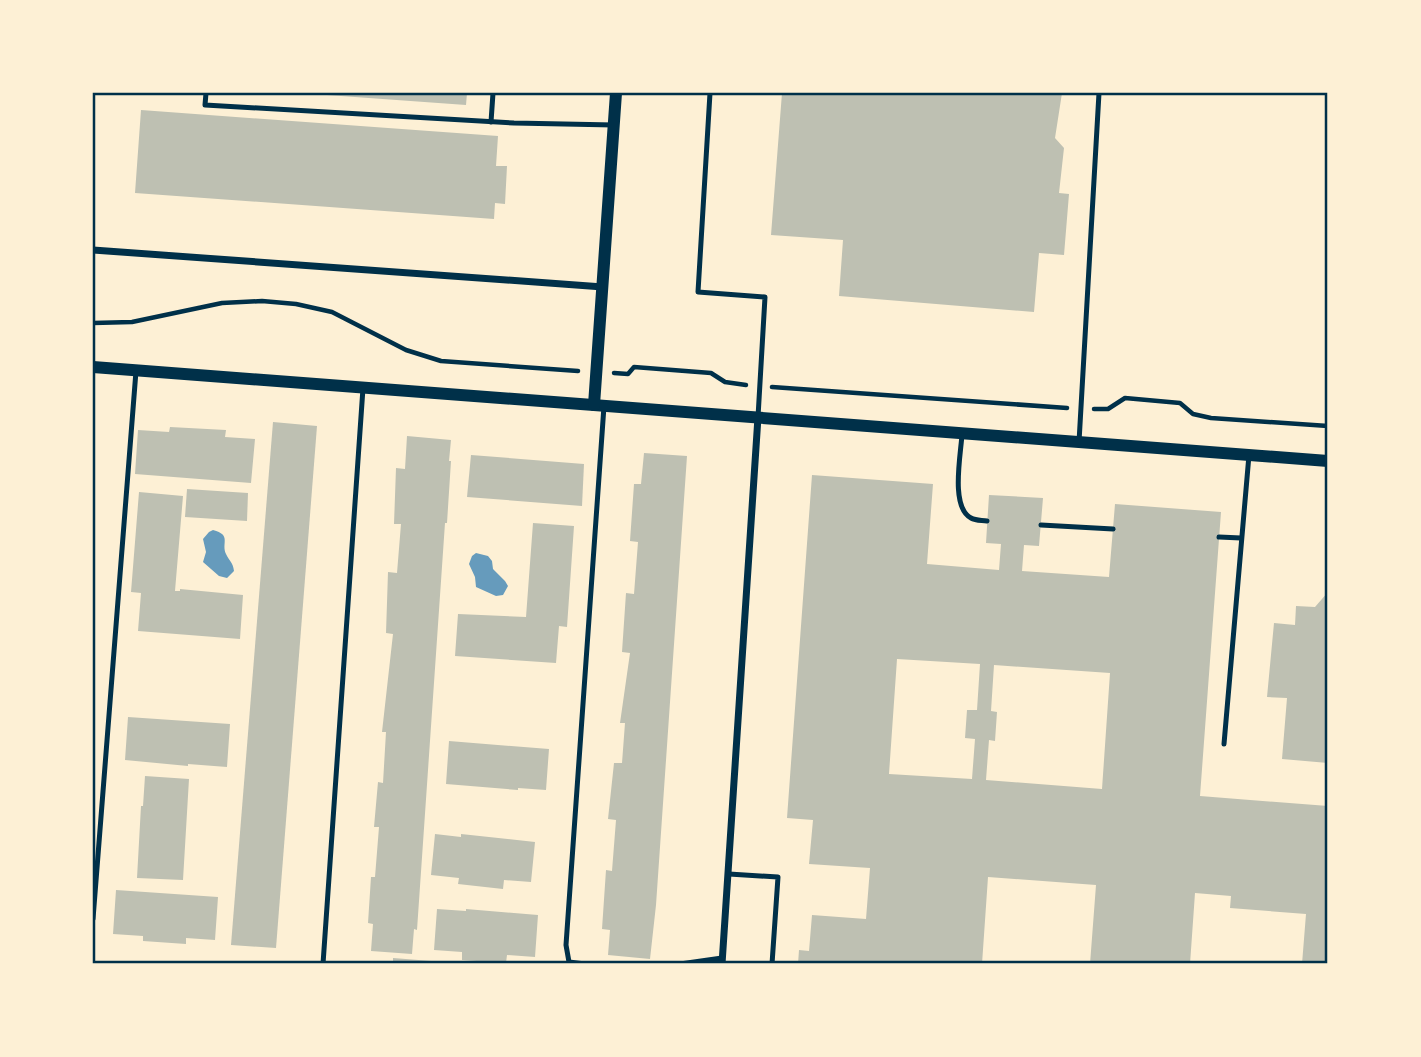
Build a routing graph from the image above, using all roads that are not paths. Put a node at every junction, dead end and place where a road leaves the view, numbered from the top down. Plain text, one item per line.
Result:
1 (206, 93) edge
2 (493, 93) edge
3 (616, 93) edge
4 (710, 93) edge
5 (1099, 93) edge
6 (491, 122) junction
7 (614, 125) junction
8 (93, 250) edge
9 (603, 287) junction
10 (93, 367) edge
11 (136, 371) junction
12 (363, 388) junction
13 (599, 406) junction
14 (758, 417) junction
15 (962, 434) junction
16 (1079, 443) junction
17 (1249, 456) junction
18 (1328, 461) edge
19 (987, 521) dead end
20 (1041, 525) dead end
21 (1113, 529) dead end
22 (1328, 529) edge
23 (1219, 537) dead end
24 (1241, 538) junction
25 (1328, 545) edge
26 (1224, 744) dead end
27 (729, 874) junction
28 (93, 919) edge
29 (722, 961) edge
30 (323, 964) edge
31 (585, 964) edge
32 (680, 964) edge
33 (772, 964) edge

1 - 6 lane
2 - 6 lane
3 - 7 street
4 - 14 lane
5 - 16 lane
6 - 7 lane
7 - 9 street
8 - 9 street
9 - 13 street
10 - 11 street
11 - 12 street
11 - 28 lane
12 - 13 street
12 - 30 lane
13 - 14 street
13 - 31 lane
14 - 15 street
14 - 27 street
15 - 16 street
15 - 19 lane
16 - 17 street
17 - 18 street
17 - 24 lane
20 - 21 lane
22 - 25 lane
23 - 24 lane
24 - 26 lane
27 - 29 street
27 - 33 lane
29 - 32 lane

